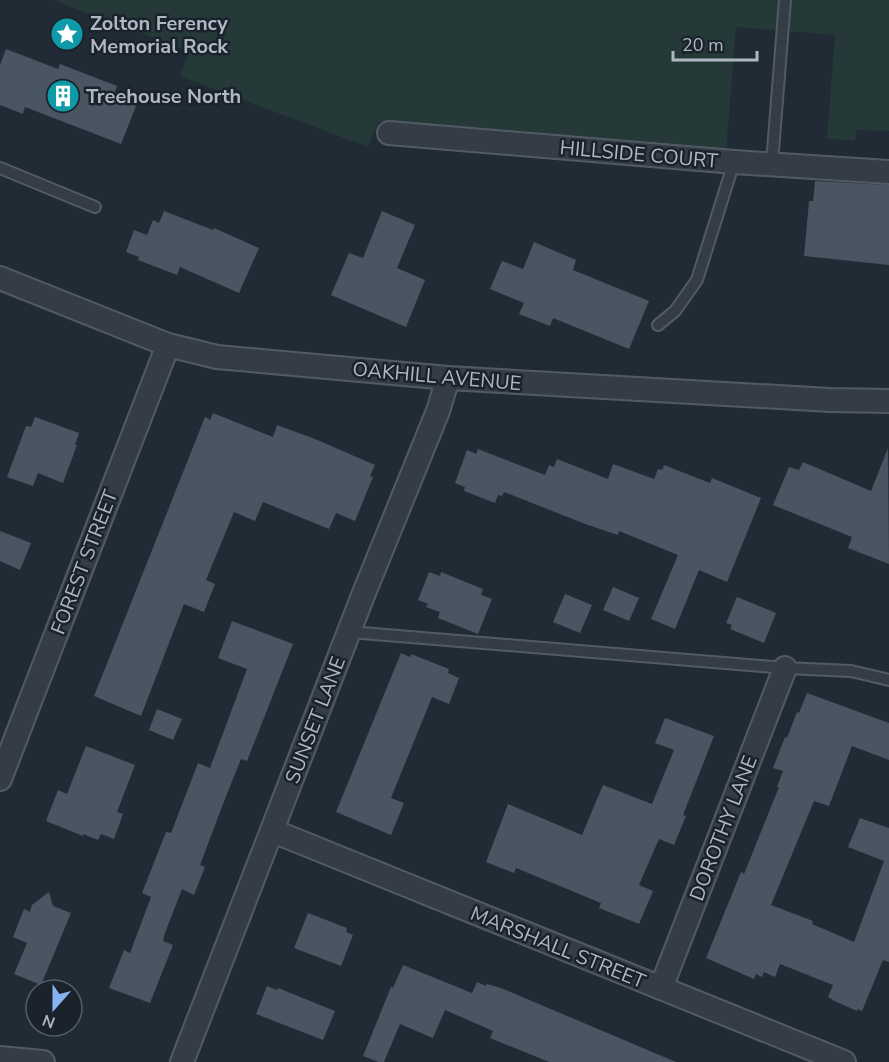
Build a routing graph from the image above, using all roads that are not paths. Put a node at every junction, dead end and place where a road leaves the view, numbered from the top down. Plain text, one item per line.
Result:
1 (785, 0) edge
2 (389, 133) dead end
3 (734, 162) junction
4 (772, 163) junction
5 (0, 168) edge
6 (889, 172) edge
7 (95, 207) dead end
8 (0, 278) edge
9 (658, 325) dead end
10 (168, 345) junction
11 (448, 378) junction
12 (889, 401) edge
13 (350, 632) junction
14 (786, 668) junction
15 (889, 680) edge
16 (0, 779) edge
17 (273, 831) junction
18 (661, 988) junction
19 (0, 1058) edge
20 (43, 1062) edge
21 (182, 1062) edge
22 (844, 1062) edge

1 - 4 lane
2 - 3 street, HILLSIDE COURT
3 - 4 street, HILLSIDE COURT
3 - 9 lane
4 - 6 street, HILLSIDE COURT
5 - 7 lane
8 - 10 street, OAKHILL AVENUE
10 - 11 street, OAKHILL AVENUE
10 - 16 street, FOREST STREET
11 - 12 street, OAKHILL AVENUE
11 - 13 street, SUNSET LANE
13 - 14 lane
13 - 17 street, SUNSET LANE
14 - 15 lane
14 - 18 street, DOROTHY LANE
17 - 18 street, MARSHALL STREET
17 - 21 street, SUNSET LANE
18 - 22 street, MARSHALL STREET
19 - 20 street

